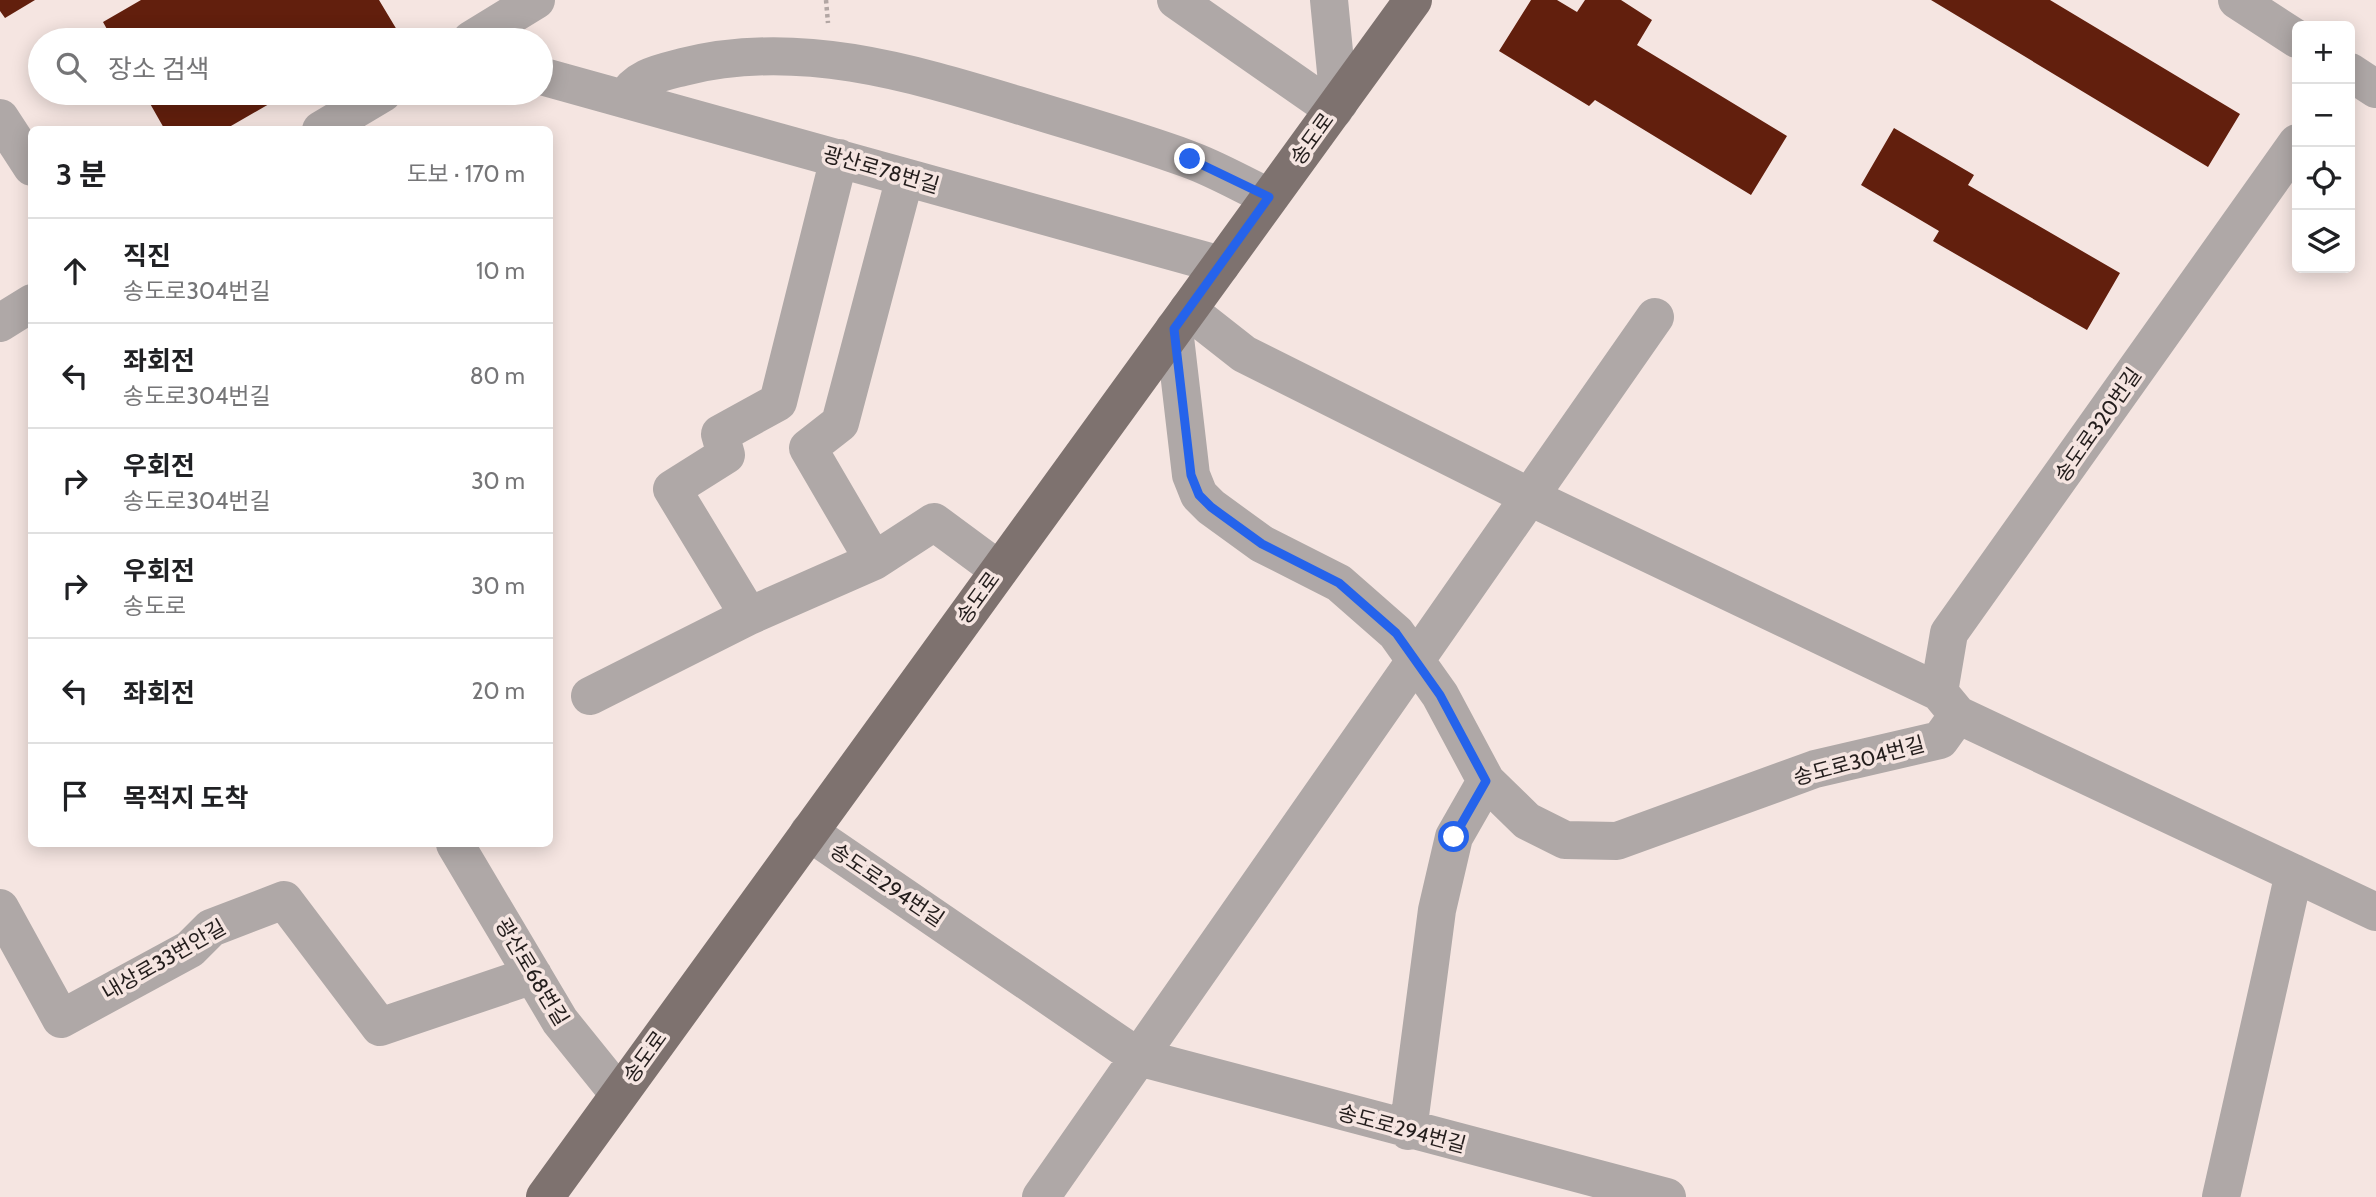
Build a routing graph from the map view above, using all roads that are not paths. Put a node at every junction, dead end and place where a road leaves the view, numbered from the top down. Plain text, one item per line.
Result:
1 (536, 0) edge
2 (1176, 0) edge
3 (1329, 0) edge
4 (1413, 0) edge
5 (2237, 0) edge
6 (492, 26) edge
7 (2292, 35) edge
8 (2355, 75) edge
9 (553, 79) edge
10 (2376, 89) edge
11 (625, 99) junction
12 (363, 105) edge
13 (1336, 106) junction
14 (0, 118) edge
15 (328, 126) edge
16 (2294, 147) edge
17 (839, 158) junction
18 (28, 161) edge
19 (905, 177) junction
20 (1269, 197) junction
21 (1221, 265) junction
22 (28, 306) edge
23 (1655, 317) dead end
24 (1181, 320) junction
25 (0, 323) edge
26 (1530, 497) junction
27 (874, 561) junction
28 (999, 570) junction
29 (749, 616) junction
30 (1416, 660) junction
31 (590, 696) dead end
32 (1948, 704) junction
33 (1486, 781) junction
34 (809, 832) junction
35 (457, 847) edge
36 (2294, 873) junction
37 (0, 908) edge
38 (2376, 912) edge
39 (533, 975) junction
40 (1138, 1057) junction
41 (618, 1093) junction
42 (1408, 1131) junction
43 (559, 1192) edge
44 (1041, 1197) edge
45 (1667, 1197) edge
46 (2221, 1197) edge

1 - 6 street
2 - 13 street
3 - 13 street
4 - 13 main road, 송도로
5 - 7 street
8 - 10 street
9 - 11 street, 광산로78번길
11 - 17 street, 광산로78번길
11 - 20 street
12 - 15 street
13 - 20 main road, 송도로
14 - 18 street
16 - 32 street, 송도로320번길
17 - 19 street, 광산로78번길
17 - 29 street
19 - 21 street, 광산로78번길
19 - 27 street
20 - 21 main road, 송도로
21 - 24 main road, 송도로
22 - 25 street
23 - 26 street
24 - 26 street
24 - 28 main road, 송도로
24 - 30 street, 송도로304번길
26 - 30 street
26 - 32 street
27 - 28 street
27 - 29 street
28 - 34 main road, 송도로
29 - 31 street
30 - 33 street, 송도로304번길
30 - 40 street
32 - 33 street, 송도로304번길
32 - 36 street
33 - 42 street
34 - 40 street, 송도로294번길
34 - 41 main road, 송도로
35 - 39 street, 광산로68번길
36 - 38 street
36 - 46 street
37 - 39 street, 내상로33번안길
39 - 41 street, 광산로68번길
40 - 42 street, 송도로294번길
40 - 44 street
41 - 43 main road, 송도로
42 - 45 street, 송도로294번길

